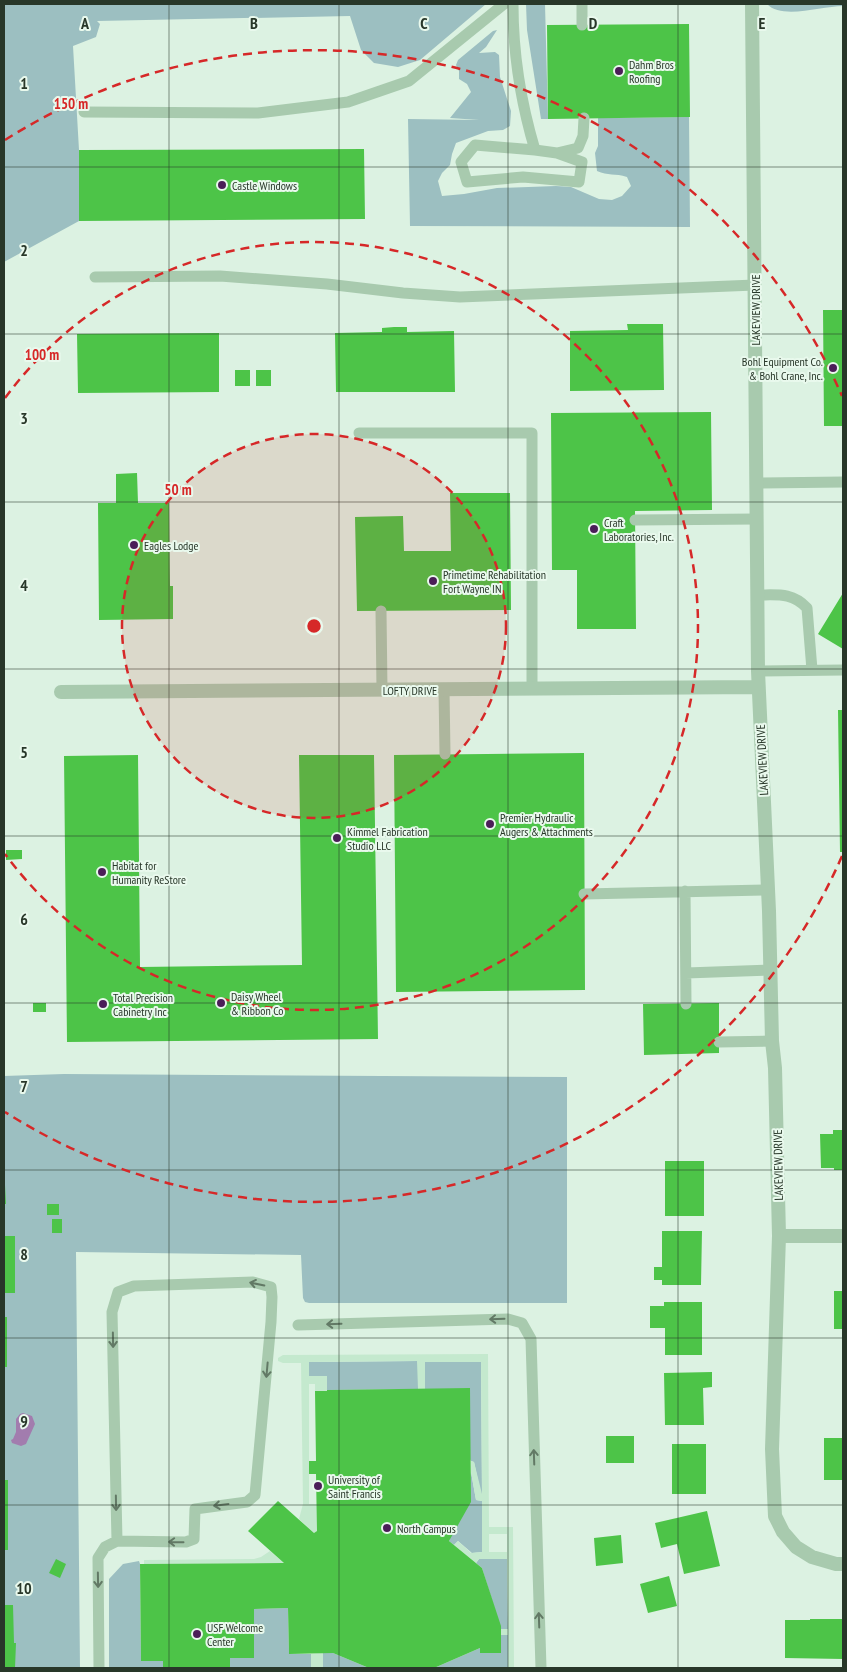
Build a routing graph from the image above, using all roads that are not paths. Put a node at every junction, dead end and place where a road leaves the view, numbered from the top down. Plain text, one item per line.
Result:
1 (504, 4) edge
2 (512, 4) edge
3 (582, 4) edge
4 (752, 4) edge
5 (582, 25) dead end
6 (84, 112) dead end
7 (584, 118) dead end
8 (535, 150) junction
9 (557, 153) junction
10 (95, 277) dead end
11 (754, 285) junction
12 (359, 433) dead end
13 (843, 482) edge
14 (756, 483) junction
15 (757, 519) junction
16 (636, 520) dead end
17 (757, 595) junction
18 (381, 611) dead end
19 (812, 670) junction
20 (843, 670) edge
21 (758, 671) junction
22 (758, 687) junction
23 (532, 688) junction
24 (444, 689) junction
25 (382, 690) junction
26 (61, 692) dead end
27 (445, 754) dead end
28 (768, 890) junction
29 (685, 891) junction
30 (584, 894) dead end
31 (770, 970) junction
32 (686, 973) junction
33 (686, 1004) dead end
34 (772, 1041) junction
35 (719, 1042) dead end
36 (779, 1236) junction
37 (843, 1236) edge
38 (298, 1325) dead end
39 (117, 1541) junction
40 (843, 1564) edge
41 (99, 1668) edge
42 (541, 1668) edge

1 - 6 lane
2 - 8 lane
3 - 5 lane
4 - 11 street, LAKEVIEW DRIVE
7 - 9 lane
8 - 9 lane
8 - 9 lane
10 - 11 lane
11 - 14 street, LAKEVIEW DRIVE
12 - 23 lane
13 - 14 lane
14 - 15 street, LAKEVIEW DRIVE
15 - 16 lane
15 - 17 street, LAKEVIEW DRIVE
17 - 19 lane
17 - 21 street, LAKEVIEW DRIVE
18 - 25 lane
19 - 20 lane
19 - 21 lane
21 - 22 street, LAKEVIEW DRIVE
22 - 23 street, LOFTY DRIVE
22 - 28 street, LAKEVIEW DRIVE
23 - 24 street, LOFTY DRIVE
24 - 25 street, LOFTY DRIVE
24 - 27 lane
25 - 26 street, LOFTY DRIVE
28 - 29 lane
28 - 31 street, LAKEVIEW DRIVE
29 - 30 lane
29 - 32 lane
31 - 32 lane
31 - 34 street, LAKEVIEW DRIVE
32 - 33 lane
34 - 35 lane
34 - 36 street, LAKEVIEW DRIVE
36 - 37 street
36 - 40 street, LAKEVIEW DRIVE
42 -> 38 lane
39 - 39 lane
39 -> 41 lane

